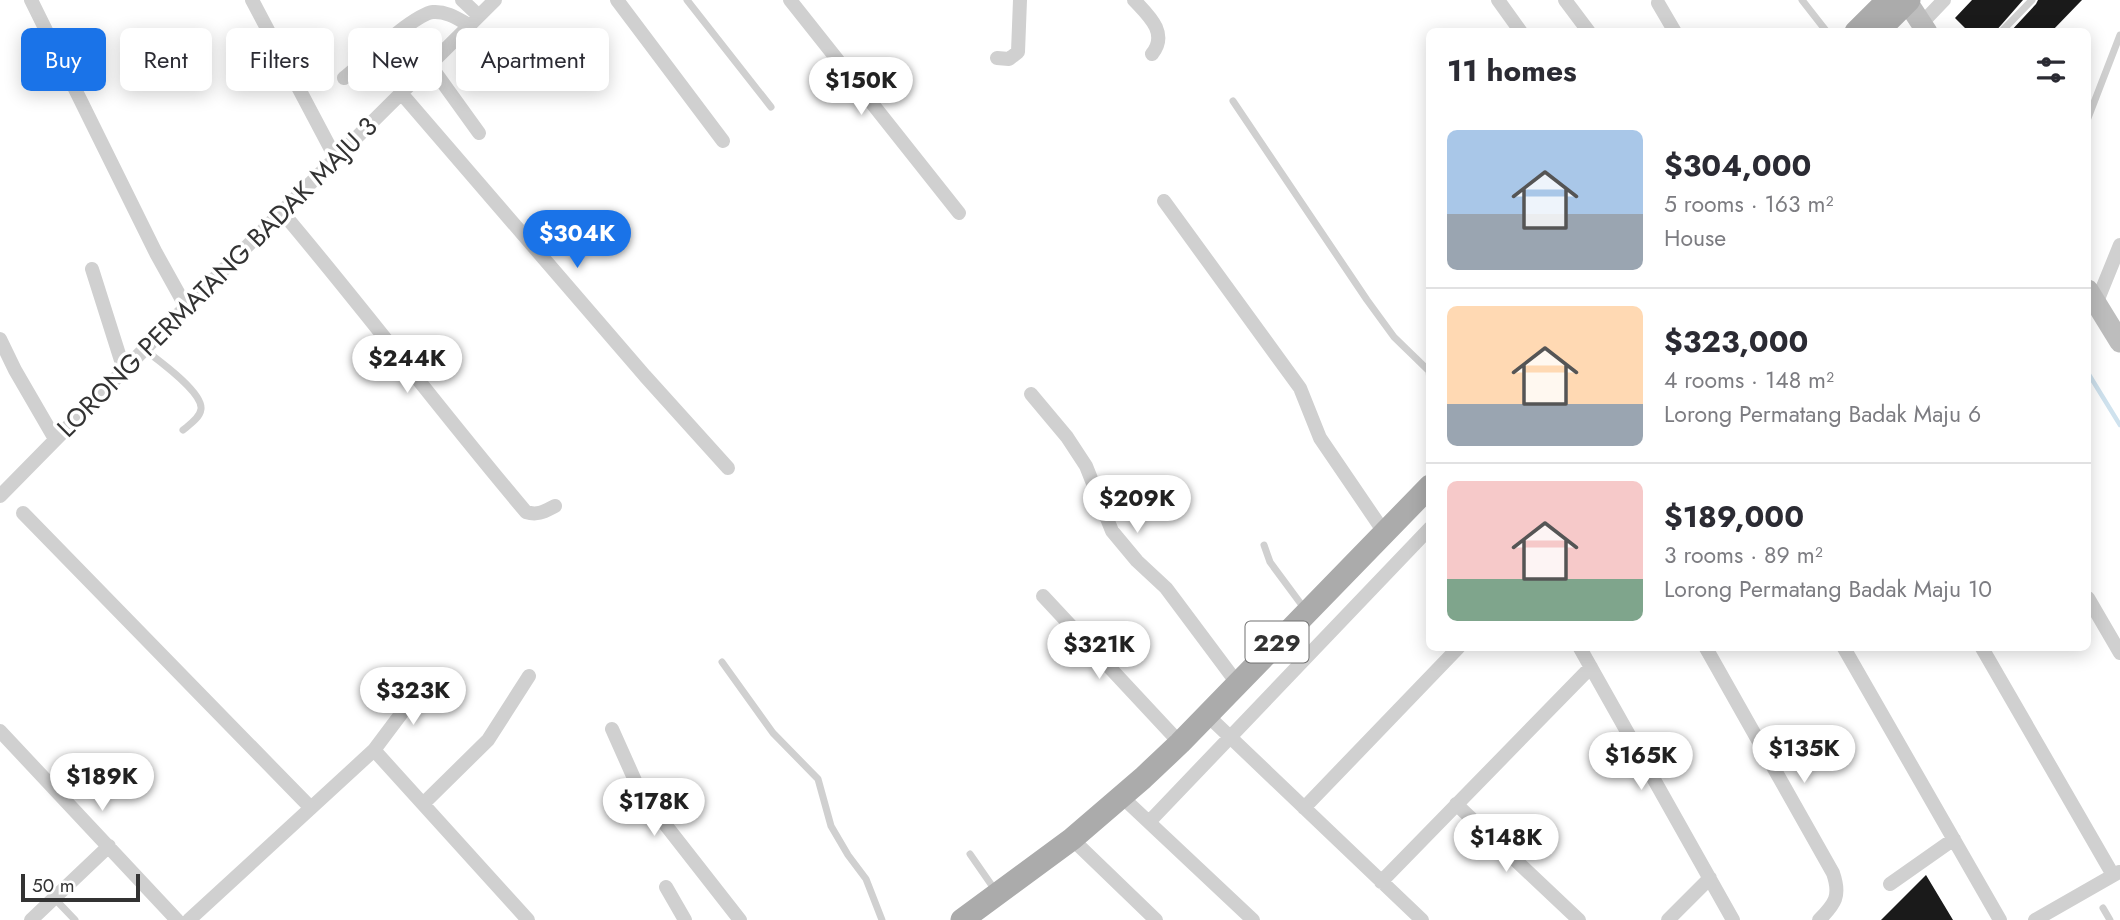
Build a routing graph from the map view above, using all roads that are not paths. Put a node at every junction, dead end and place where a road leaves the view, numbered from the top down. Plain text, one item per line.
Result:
1 (31, 0) edge
2 (252, 0) edge
3 (462, 0) edge
4 (495, 0) edge
5 (617, 0) edge
6 (687, 0) edge
7 (790, 0) edge
8 (1020, 0) edge
9 (1134, 0) edge
10 (1498, 0) edge
11 (1565, 0) edge
12 (1802, 0) edge
13 (1902, 0) edge
14 (1944, 0) edge
15 (2032, 0) edge
16 (1658, 4) dead end
17 (474, 20) junction
18 (1924, 27) edge
19 (1518, 28) edge
20 (1586, 28) edge
21 (1673, 28) edge
22 (1824, 28) edge
23 (1862, 28) edge
24 (1880, 28) edge
25 (2005, 28) edge
26 (2120, 35) edge
27 (442, 53) edge
28 (1152, 54) dead end
29 (997, 58) dead end
30 (344, 78) dead end
31 (442, 82) edge
32 (401, 93) joint
33 (1233, 101) dead end
34 (771, 107) dead end
35 (2091, 110) edge
36 (479, 133) dead end
37 (723, 141) dead end
38 (335, 158) junction
39 (1164, 201) dead end
40 (282, 212) junction
41 (959, 213) dead end
42 (2120, 245) edge
43 (2116, 266) edge
44 (92, 268) dead end
45 (2092, 297) edge
46 (186, 307) junction
47 (0, 339) edge
48 (2120, 342) edge
49 (144, 349) junction
50 (1426, 368) edge
51 (124, 370) junction
52 (1031, 394) dead end
53 (183, 430) dead end
54 (55, 439) junction
55 (728, 468) dead end
56 (1426, 490) edge
57 (0, 496) edge
58 (555, 506) dead end
59 (23, 513) dead end
60 (1384, 532) junction
61 (1426, 532) edge
62 (1264, 545) dead end
63 (1043, 596) dead end
64 (2091, 603) edge
65 (1307, 612) junction
66 (1455, 651) edge
67 (1582, 651) edge
68 (1708, 651) edge
69 (1846, 651) edge
70 (1984, 651) edge
71 (2120, 653) edge
72 (722, 662) dead end
73 (1591, 667) junction
74 (529, 676) dead end
75 (425, 682) dead end
76 (1237, 683) junction
77 (1207, 715) junction
78 (612, 729) dead end
79 (0, 731) edge
80 (1231, 738) junction
81 (1180, 743) junction
82 (374, 750) junction
83 (1121, 796) junction
84 (424, 803) junction
85 (1456, 804) junction
86 (311, 808) junction
87 (1304, 808) junction
88 (1149, 822) junction
89 (1072, 839) junction
90 (1954, 839) junction
91 (109, 846) junction
92 (970, 854) dead end
93 (2117, 873) edge
94 (1710, 878) junction
95 (1381, 882) junction
96 (1890, 884) dead end
97 (666, 887) dead end
98 (998, 893) junction
99 (54, 898) junction
100 (2103, 908) dead end
101 (31, 920) edge
102 (75, 920) edge
103 (177, 920) edge
104 (189, 920) edge
105 (528, 920) edge
106 (685, 920) edge
107 (740, 920) edge
108 (882, 920) edge
109 (962, 920) edge
110 (1156, 920) edge
111 (1252, 920) edge
112 (1422, 920) edge
113 (1579, 920) edge
114 (1668, 920) edge
115 (1733, 920) edge
116 (1819, 920) edge
117 (2000, 920) edge
118 (2035, 920) edge
119 (2110, 920) edge

1 - 46 street
2 - 38 street
3 - 17 street
4 - 17 street, LORONG PERMATANG BADAK MAJU 3
5 - 37 street
6 - 34 lane
7 - 41 street
8 - 29 street
9 - 28 street
10 - 19 street
11 - 20 street
12 - 22 lane
13 - 18 street
13 - 23 main road
13 - 24 main road
14 - 18 street
15 - 25 lane
16 - 21 street
17 - 27 street, LORONG PERMATANG BADAK MAJU 3
17 - 30 street
26 - 35 lane
31 - 36 street
32 - 38 street, LORONG PERMATANG BADAK MAJU 3
32 - 55 street
33 - 50 lane
38 - 40 street, LORONG PERMATANG BADAK MAJU 3
39 - 60 street
40 - 46 street, LORONG PERMATANG BADAK MAJU 3
40 - 58 street
42 - 43 street
43 - 45 street
44 - 51 street
45 - 48 street
46 - 49 street, LORONG PERMATANG BADAK MAJU 3
47 - 54 street
49 - 51 street, LORONG PERMATANG BADAK MAJU 3
49 - 53 lane
51 - 54 street, LORONG PERMATANG BADAK MAJU 3
52 - 76 street
54 - 57 street, LORONG PERMATANG BADAK MAJU 3
56 - 60 main road, 229
59 - 86 street
60 - 65 main road, 229
61 - 80 street
62 - 65 lane
63 - 81 street
64 - 71 street
65 - 76 main road, 229
66 - 87 street
67 - 73 street
68 - 116 street
69 - 90 street
70 - 93 street
72 - 108 lane
73 - 85 street
73 - 94 street
74 - 84 street
75 - 82 street
76 - 77 main road, 229
77 - 80 street
77 - 81 main road, 229
78 - 107 street
79 - 91 street
80 - 87 street
80 - 88 street
81 - 83 main road, 229
82 - 84 street
82 - 86 street
83 - 88 street
83 - 89 main road, 229
84 - 105 street
85 - 95 street
85 - 113 street
86 - 104 street
87 - 95 street
88 - 111 street
89 - 98 main road, 229
89 - 110 street
90 - 96 street
90 - 117 street
91 - 99 street
91 - 103 street
92 - 98 lane
93 - 118 street
94 - 114 street
94 - 115 street
95 - 112 street
97 - 106 street
98 - 109 main road, 229
99 - 101 street
99 - 102 lane
100 - 119 lane

